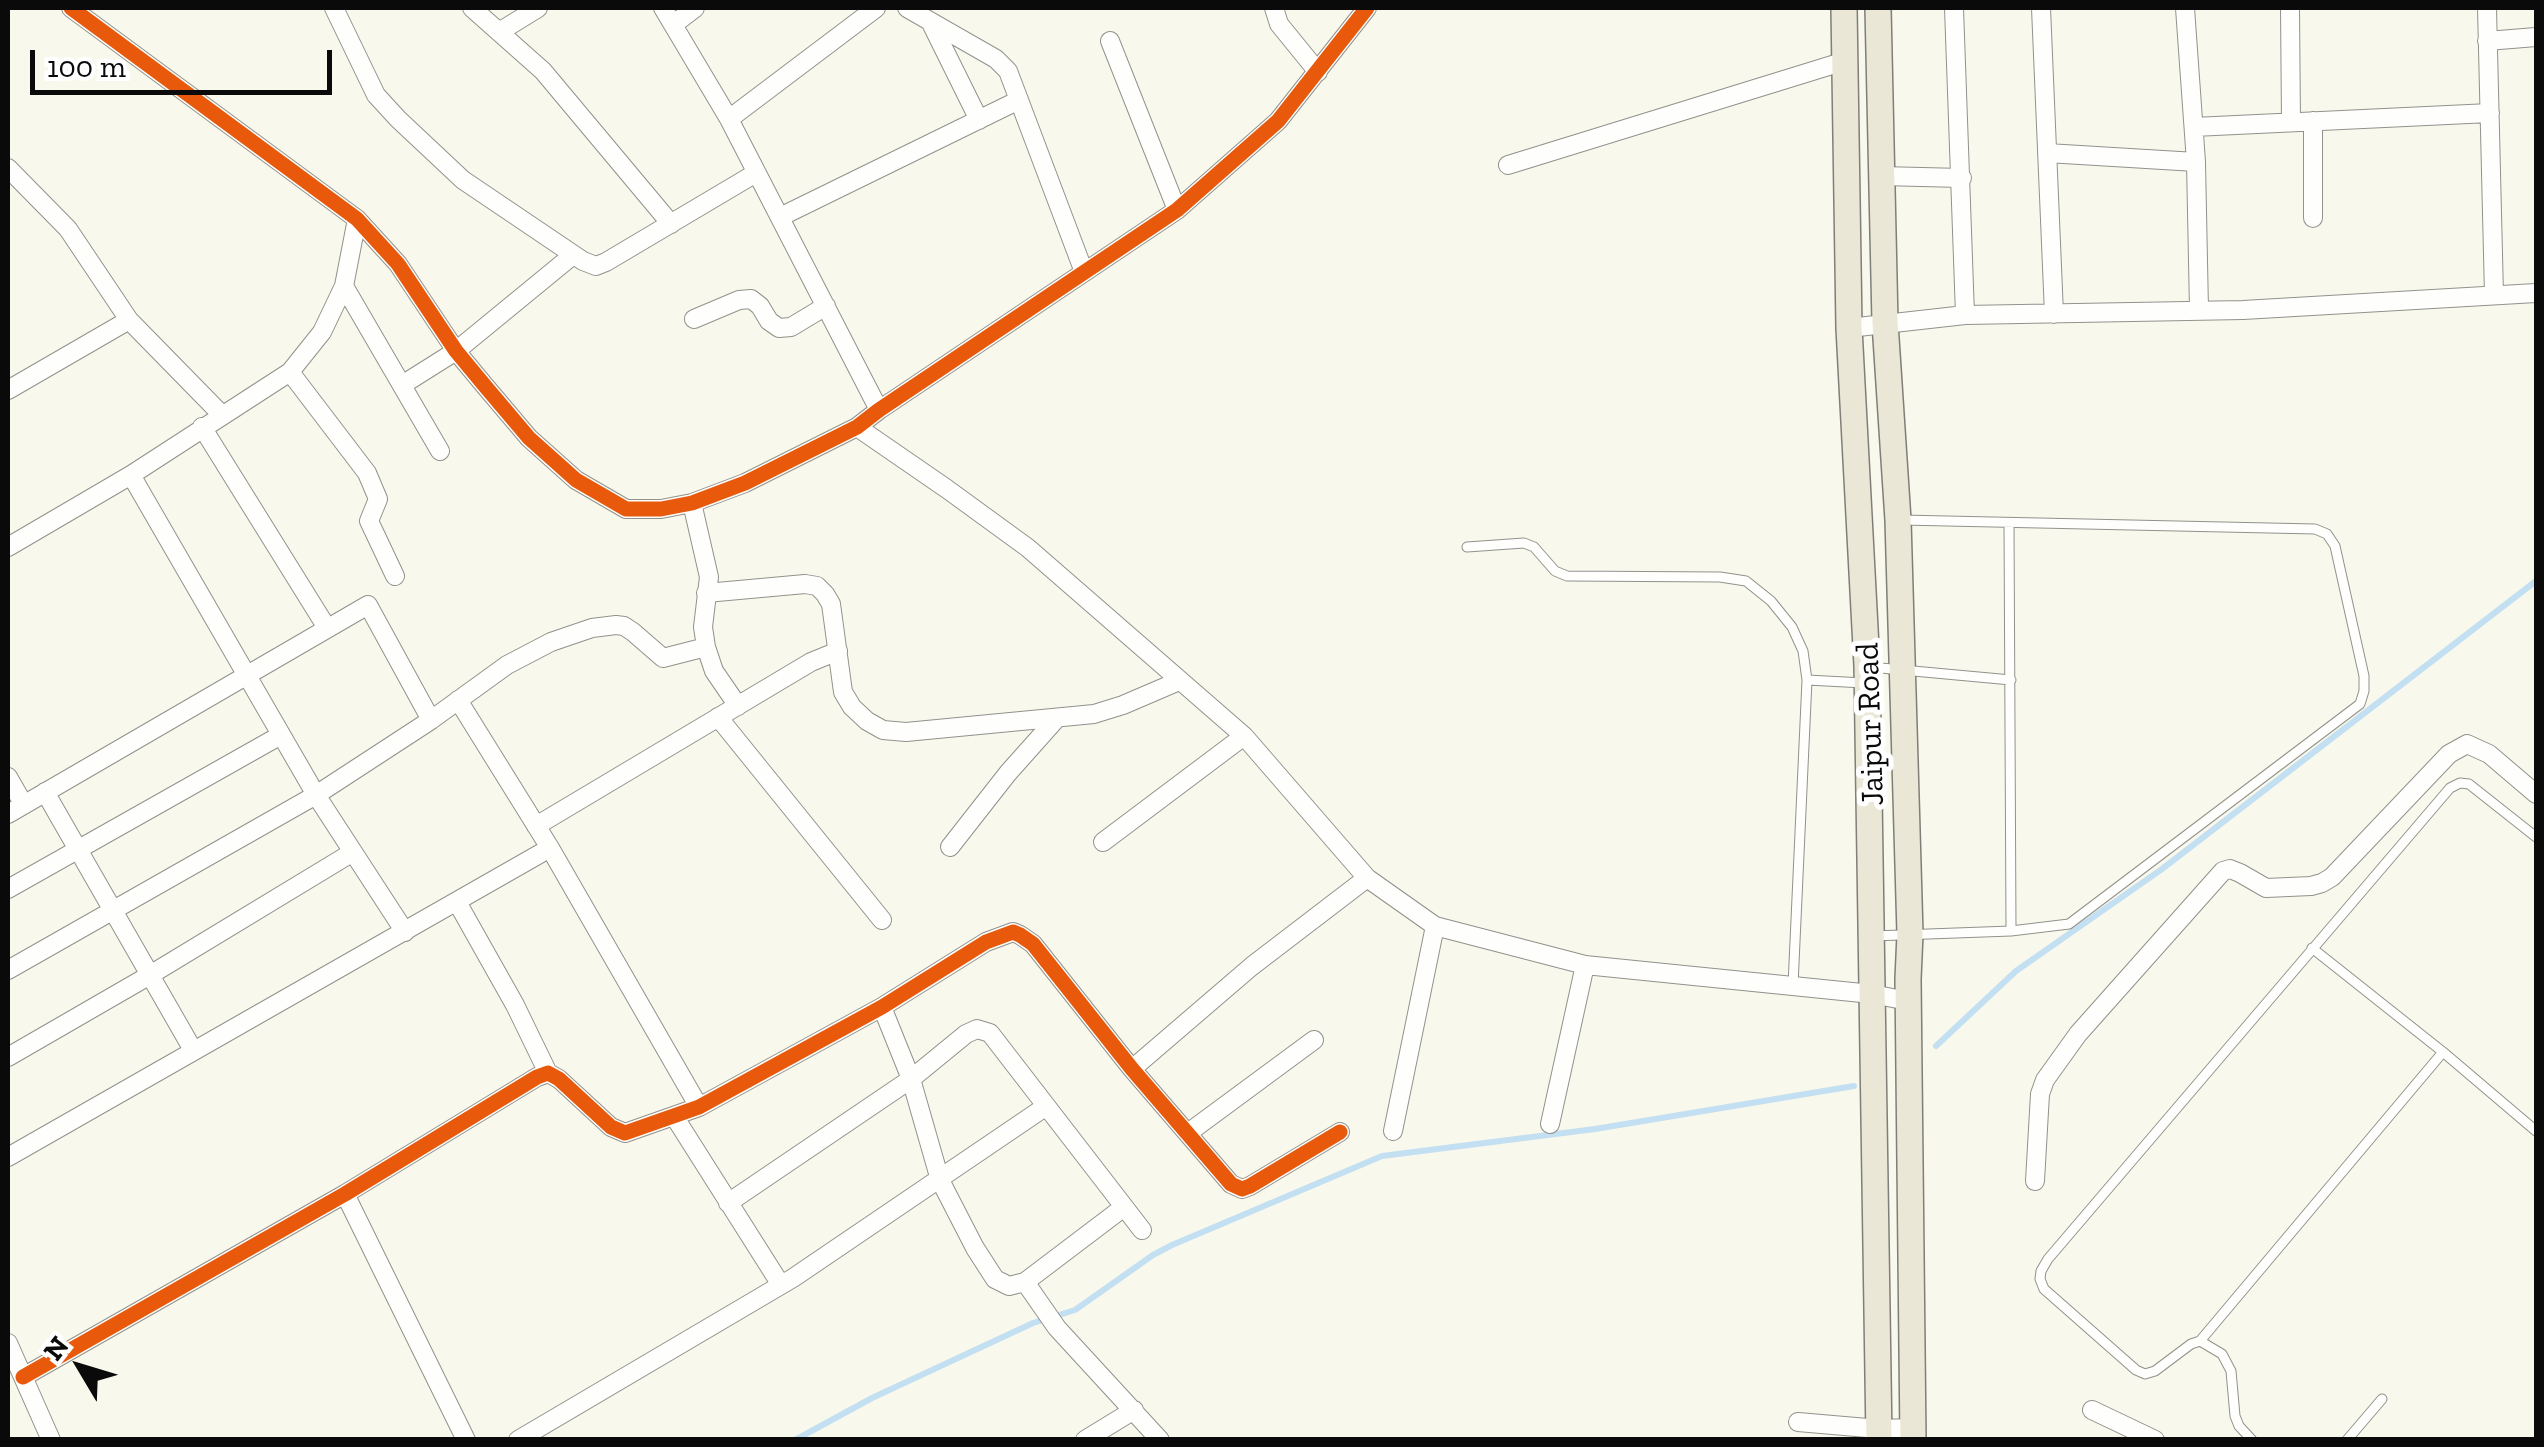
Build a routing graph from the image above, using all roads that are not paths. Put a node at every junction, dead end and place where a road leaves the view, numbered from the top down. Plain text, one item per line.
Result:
1 (71, 8) edge
2 (334, 8) edge
3 (472, 8) edge
4 (538, 8) edge
5 (663, 8) edge
6 (695, 8) edge
7 (876, 8) edge
8 (906, 8) edge
9 (1274, 8) edge
10 (1367, 8) edge
11 (1844, 8) edge
12 (1878, 8) edge
13 (1954, 8) edge
14 (2042, 8) edge
15 (2185, 8) edge
16 (2290, 8) edge
17 (2486, 8) edge
18 (930, 21) junction
19 (674, 24) junction
20 (499, 32) junction
21 (2536, 37) edge
22 (1110, 41) dead end
23 (2488, 41) junction
24 (1845, 61) junction
25 (1318, 72) junction
26 (1019, 100) junction
27 (2490, 113) junction
28 (729, 119) junction
29 (978, 120) junction
30 (2313, 121) junction
31 (2291, 122) junction
32 (2194, 127) junction
33 (2048, 152) junction
34 (2196, 162) junction
35 (1508, 165) dead end
36 (8, 168) edge
37 (756, 172) junction
38 (1881, 176) junction
39 (1962, 178) junction
40 (1177, 210) junction
41 (780, 217) junction
42 (2314, 218) dead end
43 (357, 219) junction
44 (671, 224) junction
45 (573, 255) junction
46 (1084, 272) junction
47 (344, 286) junction
48 (2536, 293) edge
49 (2494, 295) junction
50 (826, 306) junction
51 (2199, 310) junction
52 (2054, 314) junction
53 (1965, 315) junction
54 (694, 319) dead end
55 (129, 320) junction
56 (1885, 323) junction
57 (1849, 328) junction
58 (456, 351) junction
59 (290, 372) junction
60 (402, 385) junction
61 (8, 390) edge
62 (879, 410) junction
63 (222, 415) junction
64 (202, 427) junction
65 (858, 427) junction
66 (440, 451) dead end
67 (130, 475) junction
68 (692, 503) junction
69 (1898, 520) junction
70 (2008, 523) junction
71 (8, 548) edge
72 (1467, 548) dead end
73 (395, 576) dead end
74 (706, 593) junction
75 (327, 628) junction
76 (706, 647) junction
77 (838, 652) junction
78 (1902, 670) junction
79 (1867, 674) junction
80 (246, 677) junction
81 (1807, 680) junction
82 (2011, 680) junction
83 (1179, 681) junction
84 (458, 700) junction
85 (738, 706) junction
86 (718, 717) junction
87 (1058, 718) junction
88 (431, 720) junction
89 (281, 735) junction
90 (1231, 746) junction
91 (8, 777) edge
92 (44, 792) junction
93 (2536, 794) edge
94 (316, 795) junction
95 (16, 809) edge
96 (536, 826) junction
97 (2536, 837) edge
98 (1103, 842) dead end
99 (950, 847) dead end
100 (550, 848) junction
101 (78, 850) junction
102 (353, 852) junction
103 (1367, 878) junction
104 (8, 889) edge
105 (458, 902) junction
106 (113, 912) junction
107 (882, 920) dead end
108 (1434, 926) junction
109 (2011, 931) junction
110 (405, 932) junction
111 (1910, 934) junction
112 (1870, 936) junction
113 (2312, 948) junction
114 (1585, 965) junction
115 (8, 970) edge
116 (150, 975) junction
117 (1793, 988) junction
118 (1872, 994) junction
119 (1908, 1001) junction
120 (882, 1006) junction
121 (1314, 1040) dead end
122 (193, 1050) junction
123 (2442, 1052) junction
124 (8, 1057) edge
125 (1132, 1069) junction
126 (548, 1073) junction
127 (911, 1079) junction
128 (699, 1106) junction
129 (1045, 1107) junction
130 (674, 1116) junction
131 (1550, 1124) dead end
132 (1393, 1131) dead end
133 (2536, 1131) edge
134 (1340, 1132) dead end
135 (1188, 1133) junction
136 (8, 1157) edge
137 (940, 1180) junction
138 (2035, 1181) dead end
139 (345, 1194) junction
140 (728, 1203) junction
141 (1124, 1207) junction
142 (1142, 1230) dead end
143 (1026, 1282) junction
144 (781, 1285) junction
145 (2200, 1341) junction
146 (8, 1347) edge
147 (23, 1377) junction
148 (2382, 1399) dead end
149 (1134, 1410) junction
150 (2092, 1410) dead end
151 (1798, 1422) dead end
152 (1879, 1434) edge
153 (1913, 1434) edge
154 (50, 1440) edge
155 (466, 1440) edge
156 (518, 1440) edge
157 (1084, 1440) edge
158 (1160, 1440) edge
159 (2154, 1440) edge
160 (2252, 1440) edge
161 (2347, 1440) edge

1 - 43 street
2 - 45 street
3 - 20 street
4 - 20 street
5 - 19 street
6 - 19 street
7 - 28 street
8 - 18 street
9 - 25 street
10 - 25 street
11 - 24 main road, Jaipur Road
12 - 38 main road, Jaipur Road
13 - 39 street
14 - 33 street
15 - 32 street
16 - 31 street
17 - 23 street
18 - 26 street
18 - 29 street
19 - 28 street
20 - 44 street
21 - 23 street
22 - 40 street
23 - 27 street
24 - 35 street
24 - 57 main road, Jaipur Road
25 - 40 street
26 - 29 street
26 - 46 street
27 - 30 street
27 - 49 street
28 - 37 street
29 - 41 street
30 - 31 street
30 - 42 street
31 - 32 street
32 - 34 street
33 - 34 street
33 - 52 street
34 - 51 street
36 - 55 street
37 - 41 street
37 - 44 street
38 - 39 street
38 - 56 main road, Jaipur Road
39 - 53 street
40 - 46 street
41 - 50 street
43 - 47 street
43 - 58 street
44 - 45 street
45 - 58 street
46 - 62 street
47 - 59 street
47 - 60 street
48 - 49 street
49 - 51 street
50 - 54 street
50 - 62 street
51 - 52 street
52 - 53 street
53 - 56 street
55 - 61 street
55 - 63 street
56 - 57 street
56 - 69 main road, Jaipur Road
57 - 79 main road, Jaipur Road
58 - 60 street
58 - 68 street
59 - 63 street
59 - 73 street
60 - 66 street
62 - 65 street
63 - 64 street
64 - 67 street
64 - 75 street
65 - 68 street
65 - 83 street
67 - 71 street
67 - 80 street
68 - 74 street
69 - 70 lane
69 - 78 main road, Jaipur Road
70 - 82 lane
70 - 109 lane
72 - 81 lane
74 - 76 street
74 - 77 street
75 - 80 street
75 - 88 street
76 - 84 street
76 - 85 street
77 - 85 street
77 - 87 street
78 - 79 lane
78 - 82 lane
78 - 111 main road, Jaipur Road
79 - 81 lane
79 - 112 main road, Jaipur Road
80 - 89 street
80 - 92 street
81 - 117 lane
82 - 109 lane
83 - 87 street
83 - 90 street
84 - 88 street
84 - 96 street
85 - 86 street
86 - 96 street
86 - 107 street
87 - 99 street
88 - 94 street
89 - 94 street
89 - 101 street
90 - 98 street
90 - 103 street
91 - 95 street
92 - 95 street
92 - 101 street
93 - 138 street
94 - 102 street
94 - 106 street
96 - 100 street
97 - 113 lane
100 - 105 street
100 - 128 street
101 - 104 street
101 - 106 street
102 - 110 street
102 - 116 street
103 - 108 street
103 - 125 street
105 - 110 street
105 - 126 street
106 - 115 street
106 - 116 street
108 - 114 street
108 - 132 street
109 - 111 lane
110 - 122 street
111 - 112 lane
111 - 119 main road, Jaipur Road
112 - 118 main road, Jaipur Road
113 - 123 lane
113 - 145 lane
114 - 117 street
114 - 131 street
116 - 122 street
116 - 124 street
117 - 118 street
118 - 119 street
118 - 152 main road, Jaipur Road
119 - 153 main road, Jaipur Road
120 - 125 street
120 - 127 street
120 - 128 street
121 - 135 street
122 - 136 street
123 - 133 lane
123 - 145 lane
125 - 135 street
126 - 130 street
126 - 139 street
127 - 129 street
127 - 137 street
127 - 140 street
128 - 130 street
129 - 137 street
129 - 141 street
130 - 140 street
134 - 135 street
137 - 143 street
137 - 144 street
139 - 147 street
139 - 155 street
140 - 144 street
141 - 142 street
141 - 143 street
143 - 149 street
144 - 156 street
145 - 160 lane
146 - 147 street
147 - 154 street
148 - 161 lane
149 - 157 street
149 - 158 street
150 - 159 street
151 - 152 street
152 - 153 street

